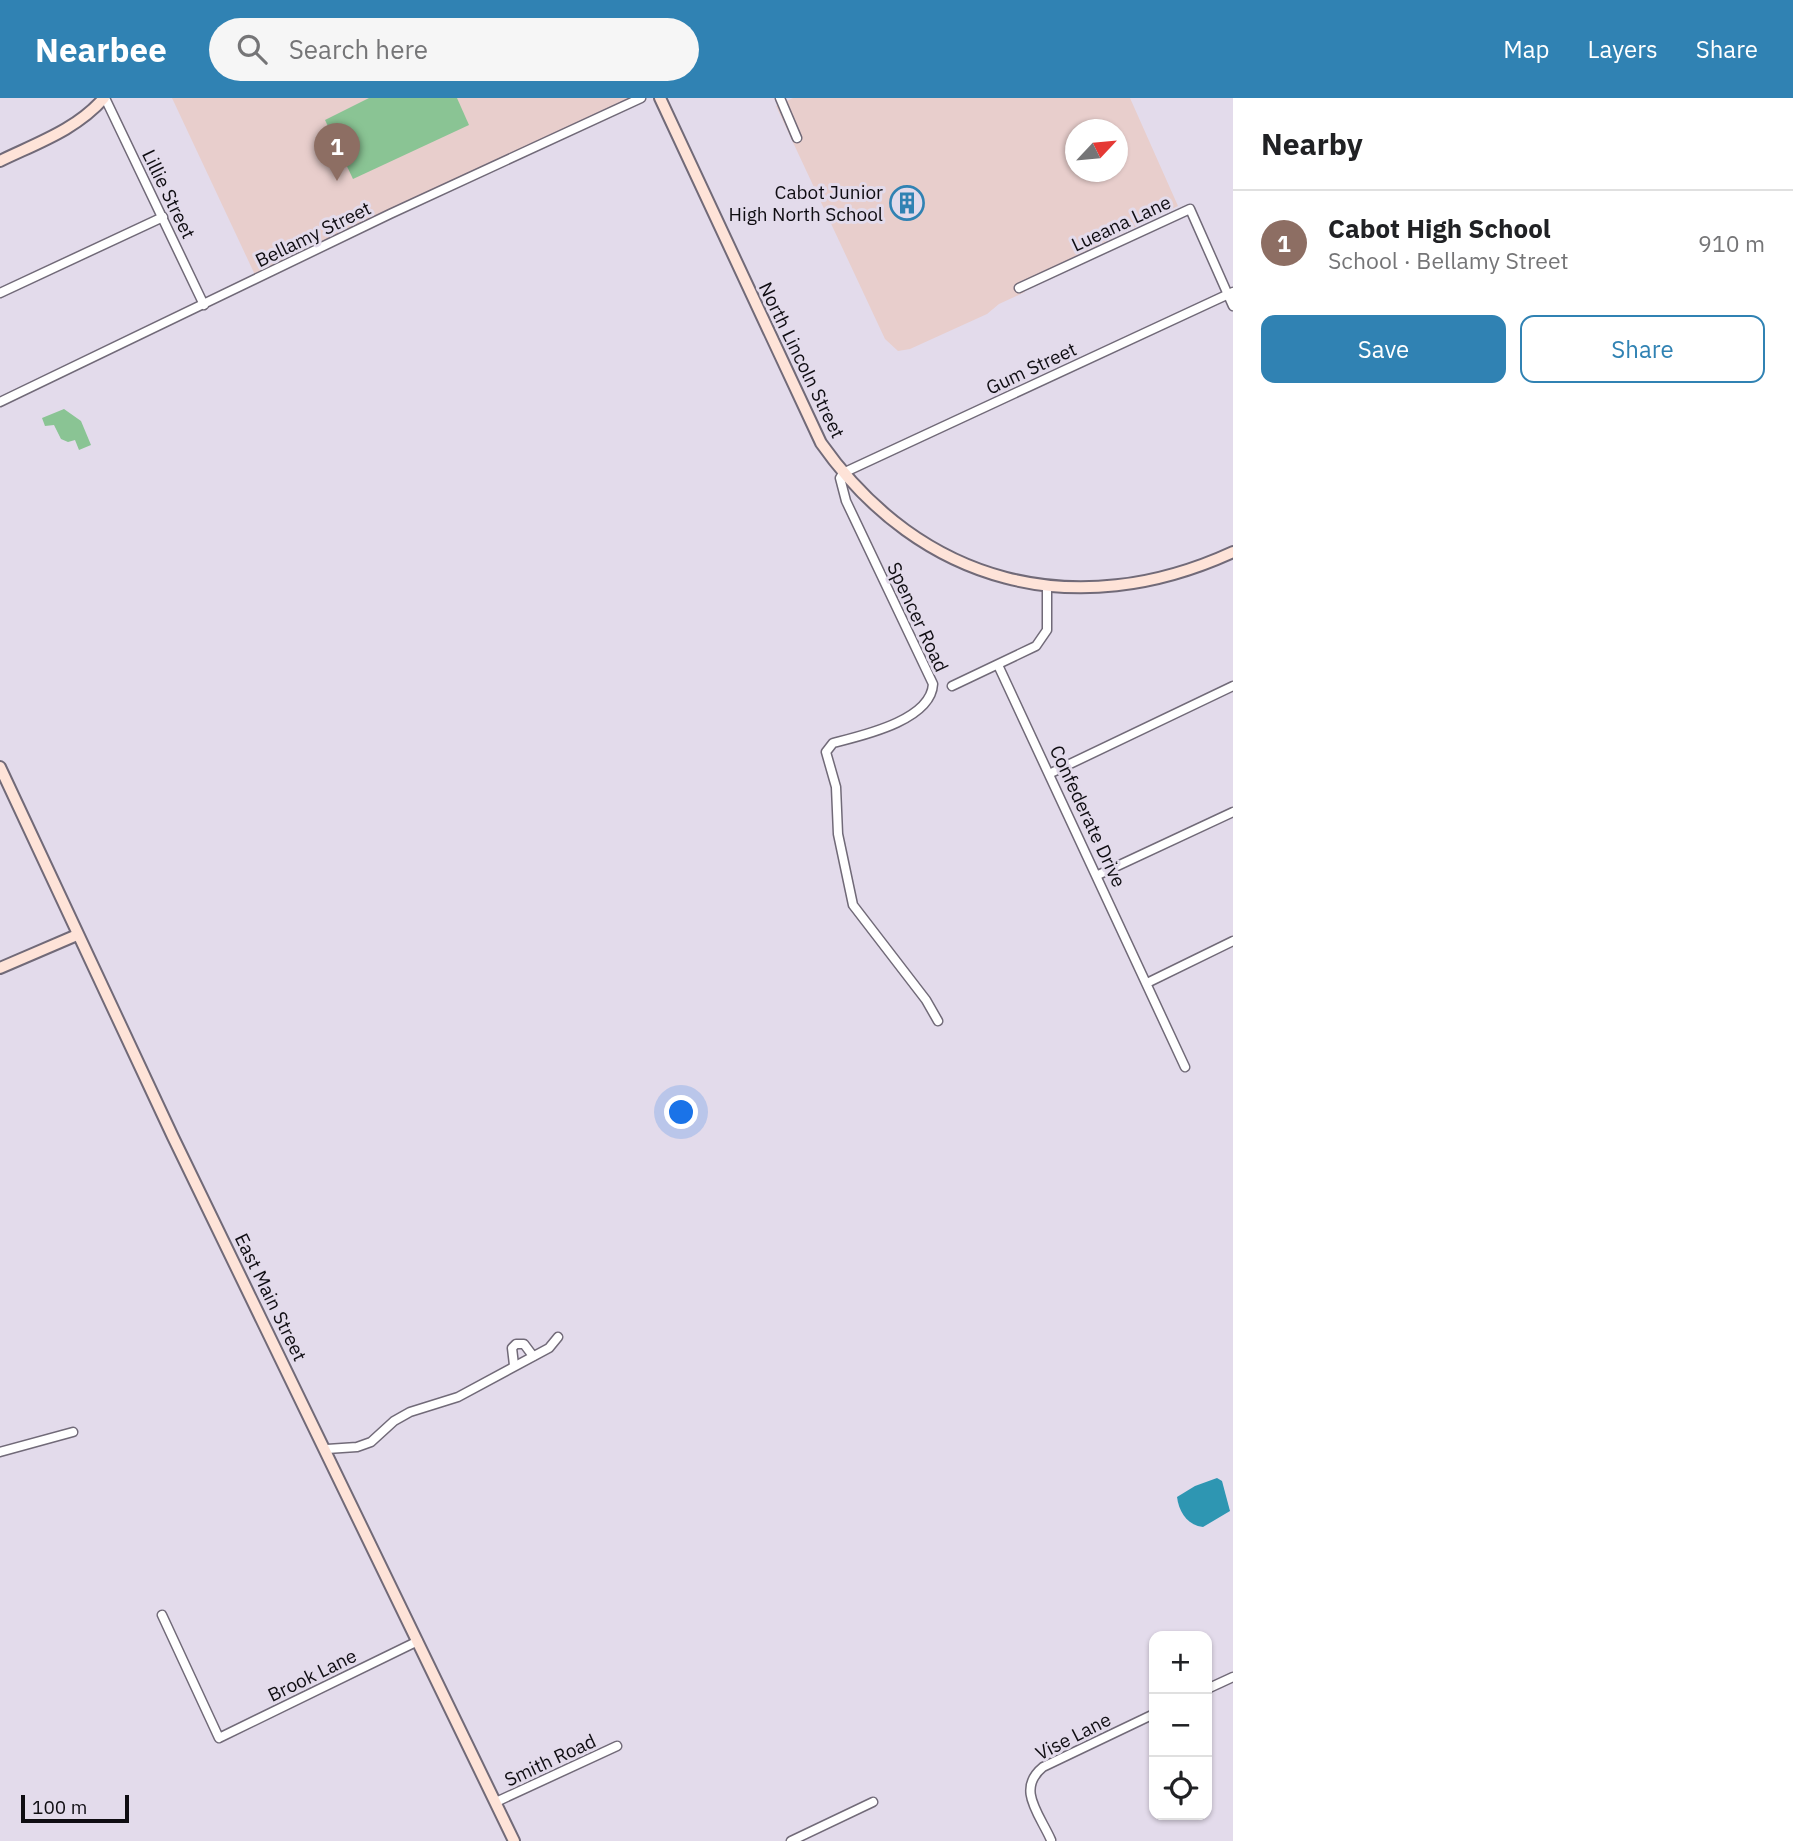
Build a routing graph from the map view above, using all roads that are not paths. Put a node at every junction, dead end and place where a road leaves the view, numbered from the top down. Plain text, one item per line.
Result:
1 (104, 98) edge
2 (642, 98) edge
3 (660, 98) edge
4 (780, 98) edge
5 (797, 138) dead end
6 (0, 161) edge
7 (163, 217) junction
8 (1019, 288) dead end
9 (0, 293) edge
10 (1230, 293) edge
11 (204, 305) junction
12 (1233, 306) edge
13 (0, 402) edge
14 (843, 473) junction
15 (1233, 552) edge
16 (1047, 587) junction
17 (998, 664) junction
18 (952, 686) dead end
19 (1233, 686) edge
20 (0, 767) edge
21 (1051, 773) junction
22 (1233, 812) edge
23 (1098, 875) junction
24 (77, 935) junction
25 (1233, 941) edge
26 (0, 968) edge
27 (1147, 983) junction
28 (938, 1021) dead end
29 (1185, 1067) dead end
30 (558, 1337) dead end
31 (533, 1356) junction
32 (514, 1365) junction
33 (73, 1432) dead end
34 (327, 1449) junction
35 (0, 1452) edge
36 (162, 1615) dead end
37 (418, 1642) junction
38 (1233, 1677) edge
39 (1212, 1687) edge
40 (1149, 1716) edge
41 (617, 1746) dead end
42 (496, 1802) junction
43 (873, 1802) dead end
44 (1051, 1840) edge
45 (514, 1841) edge
46 (791, 1841) edge

1 - 6 street
1 - 7 street, Lillie Street
2 - 11 street, Bellamy Street
3 - 14 street, North Lincoln Street
4 - 5 street
7 - 9 street
7 - 11 street, Lillie Street
8 - 10 street, Lueana Lane
10 - 12 street
10 - 14 street, Gum Street
11 - 13 street, Bellamy Street
14 - 16 street, North Lincoln Street
14 - 28 street, Spencer Road
15 - 16 street, North Lincoln Street
16 - 17 street
17 - 18 street
17 - 21 street, Confederate Drive
19 - 21 street
20 - 24 street, East Main Street
21 - 23 street, Confederate Drive
22 - 23 street
23 - 27 street, Confederate Drive
24 - 26 street
24 - 34 street, East Main Street
25 - 27 street
27 - 29 street, Confederate Drive
30 - 31 street
31 - 32 street
31 - 32 street
32 - 34 street
33 - 35 street
34 - 37 street, East Main Street
36 - 37 street, Brook Lane
37 - 42 street, East Main Street
38 - 39 street
40 - 44 street, Vise Lane
41 - 42 street, Smith Road
42 - 45 street, East Main Street
43 - 46 street

